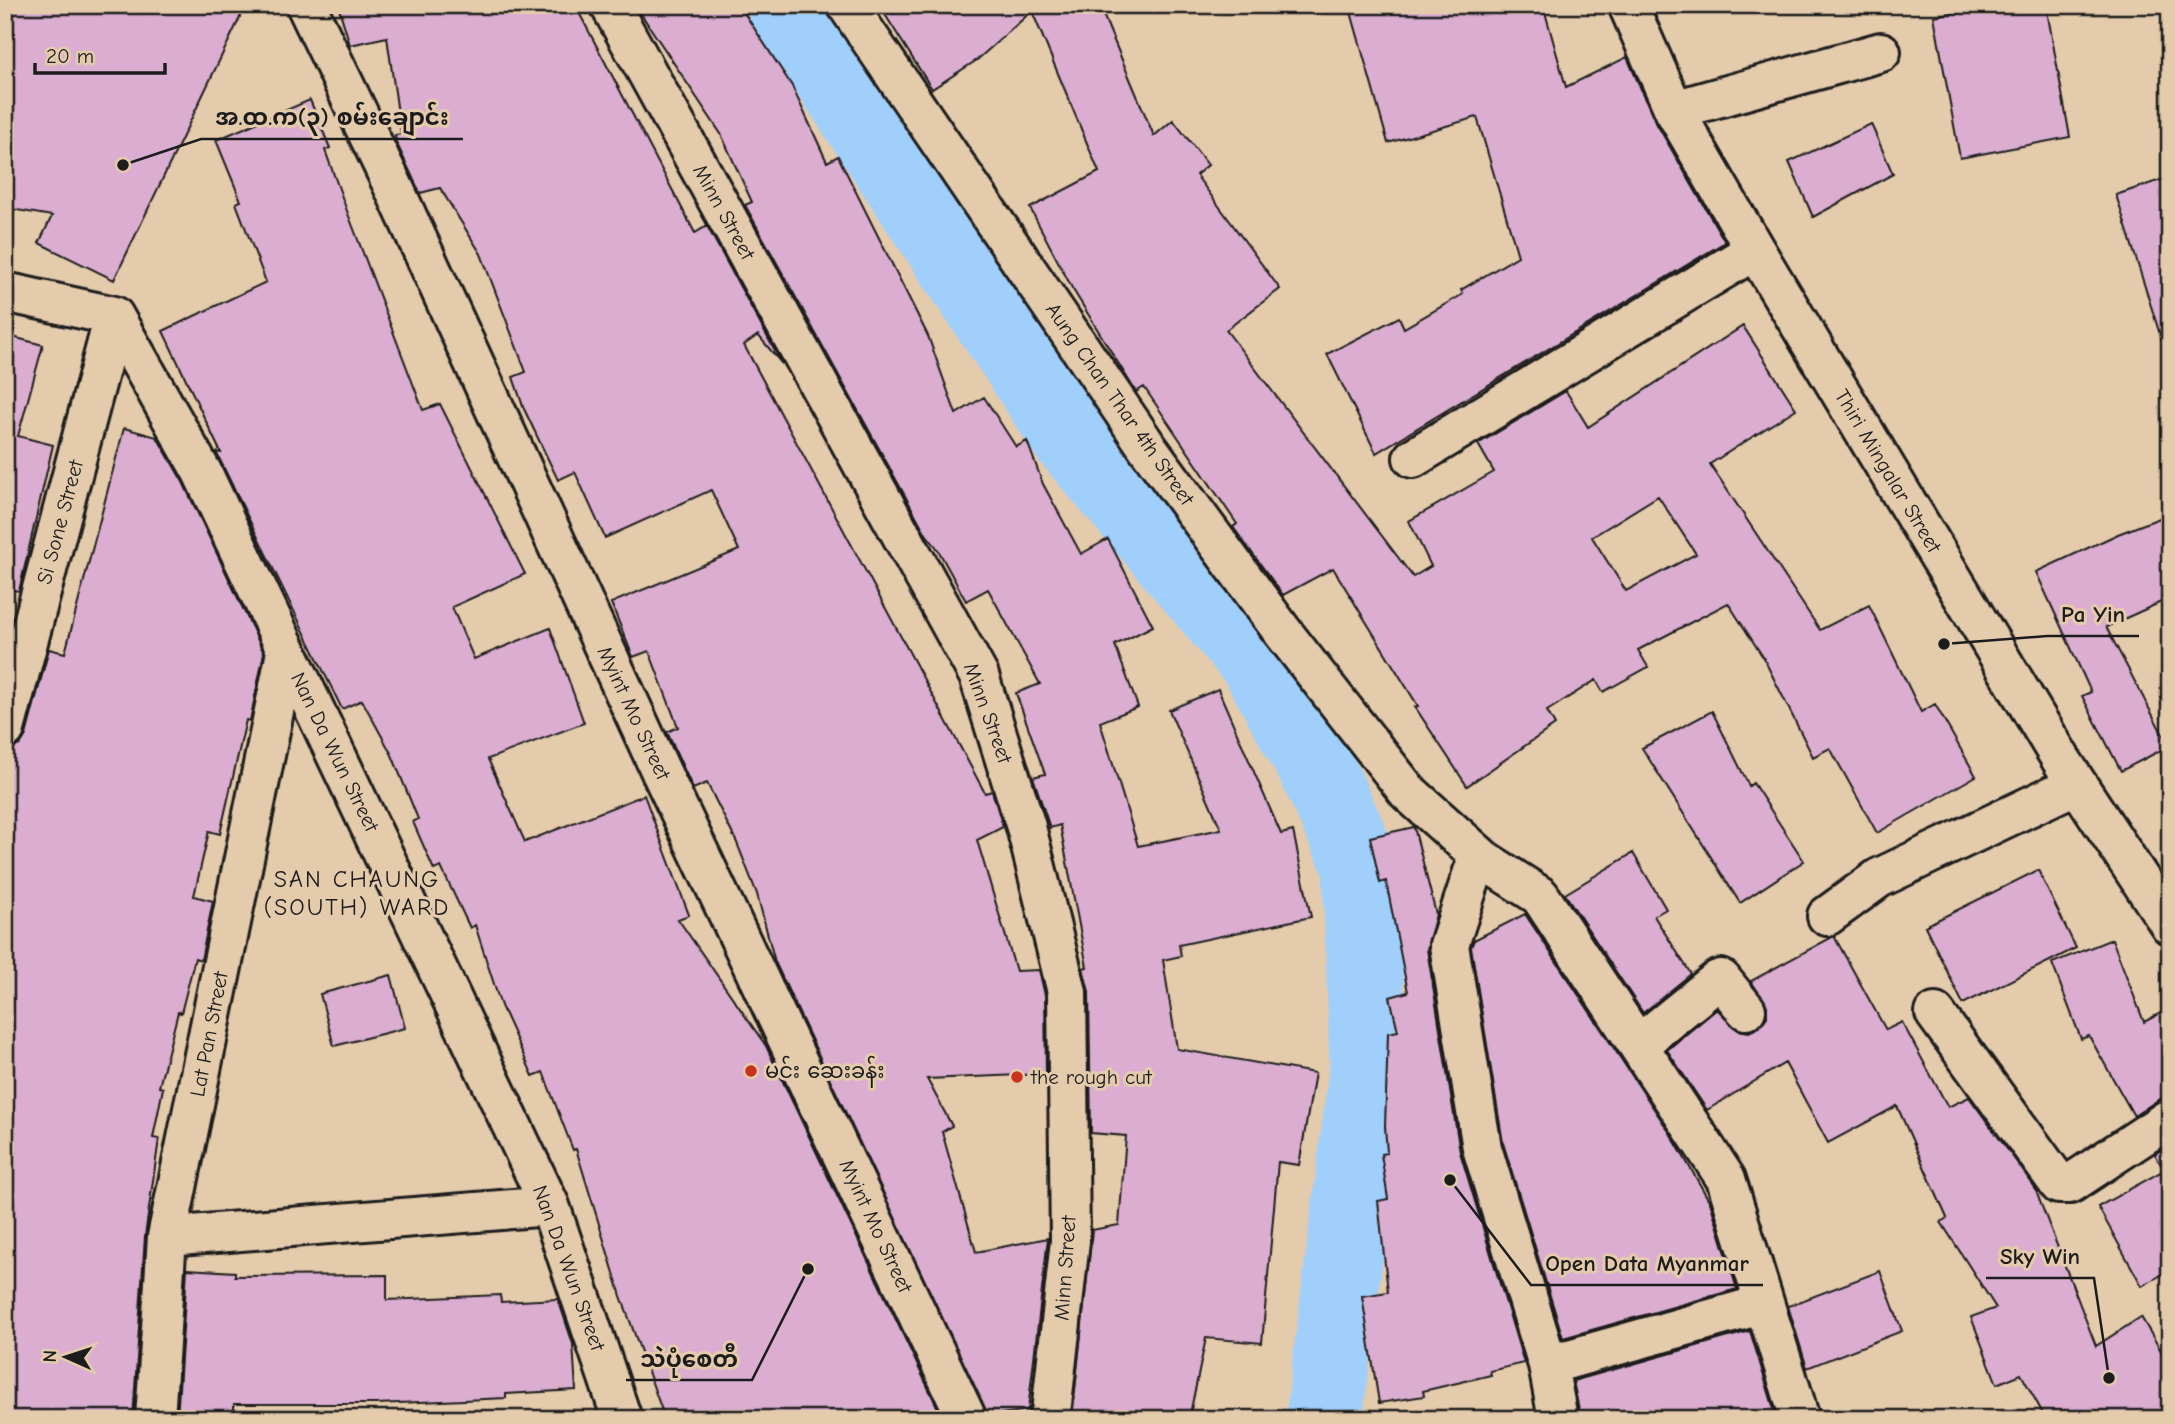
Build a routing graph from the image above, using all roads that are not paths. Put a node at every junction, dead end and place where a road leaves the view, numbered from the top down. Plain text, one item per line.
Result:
1 (306, 5) edge
2 (610, 5) edge
3 (847, 5) edge
4 (1628, 5) edge
5 (1881, 52) dead end
6 (1674, 110) junction
7 (1755, 250) junction
8 (5, 292) edge
9 (114, 316) junction
10 (1413, 458) dead end
11 (286, 652) junction
12 (5, 729) edge
13 (2077, 784) junction
14 (1484, 860) junction
15 (1827, 916) dead end
16 (2170, 925) edge
17 (1746, 1010) dead end
18 (1935, 1013) dead end
19 (1637, 1045) junction
20 (2170, 1118) edge
21 (550, 1206) junction
22 (167, 1237) junction
23 (1764, 1304) junction
24 (1548, 1365) junction
25 (155, 1419) edge
26 (622, 1419) edge
27 (967, 1419) edge
28 (1048, 1419) edge
29 (1559, 1419) edge
30 (1800, 1419) edge

1 - 27 street, Myint Mo Street
2 - 28 street, Minn Street
3 - 14 street, Aung Chan Thar 4th Street
4 - 6 street, Thiri Mingalar Street
5 - 6 street
6 - 7 street, Thiri Mingalar Street
7 - 10 street
7 - 13 street, Thiri Mingalar Street
8 - 9 street
9 - 11 street, Nan Da Wun Street
9 - 12 street, Si Sone Street
11 - 21 street, Nan Da Wun Street
11 - 22 street, Lat Pan Street
13 - 15 street
13 - 16 street, Thiri Mingalar Street
14 - 19 street, Aung Chan Thar 4th Street
14 - 24 street
17 - 19 street
18 - 20 street
19 - 23 street, Aung Chan Thar 4th Street
21 - 22 street
21 - 26 street, Nan Da Wun Street
22 - 25 street, Lat Pan Street
23 - 24 street
23 - 30 street, Aung Chan Thar 4th Street
24 - 29 street

